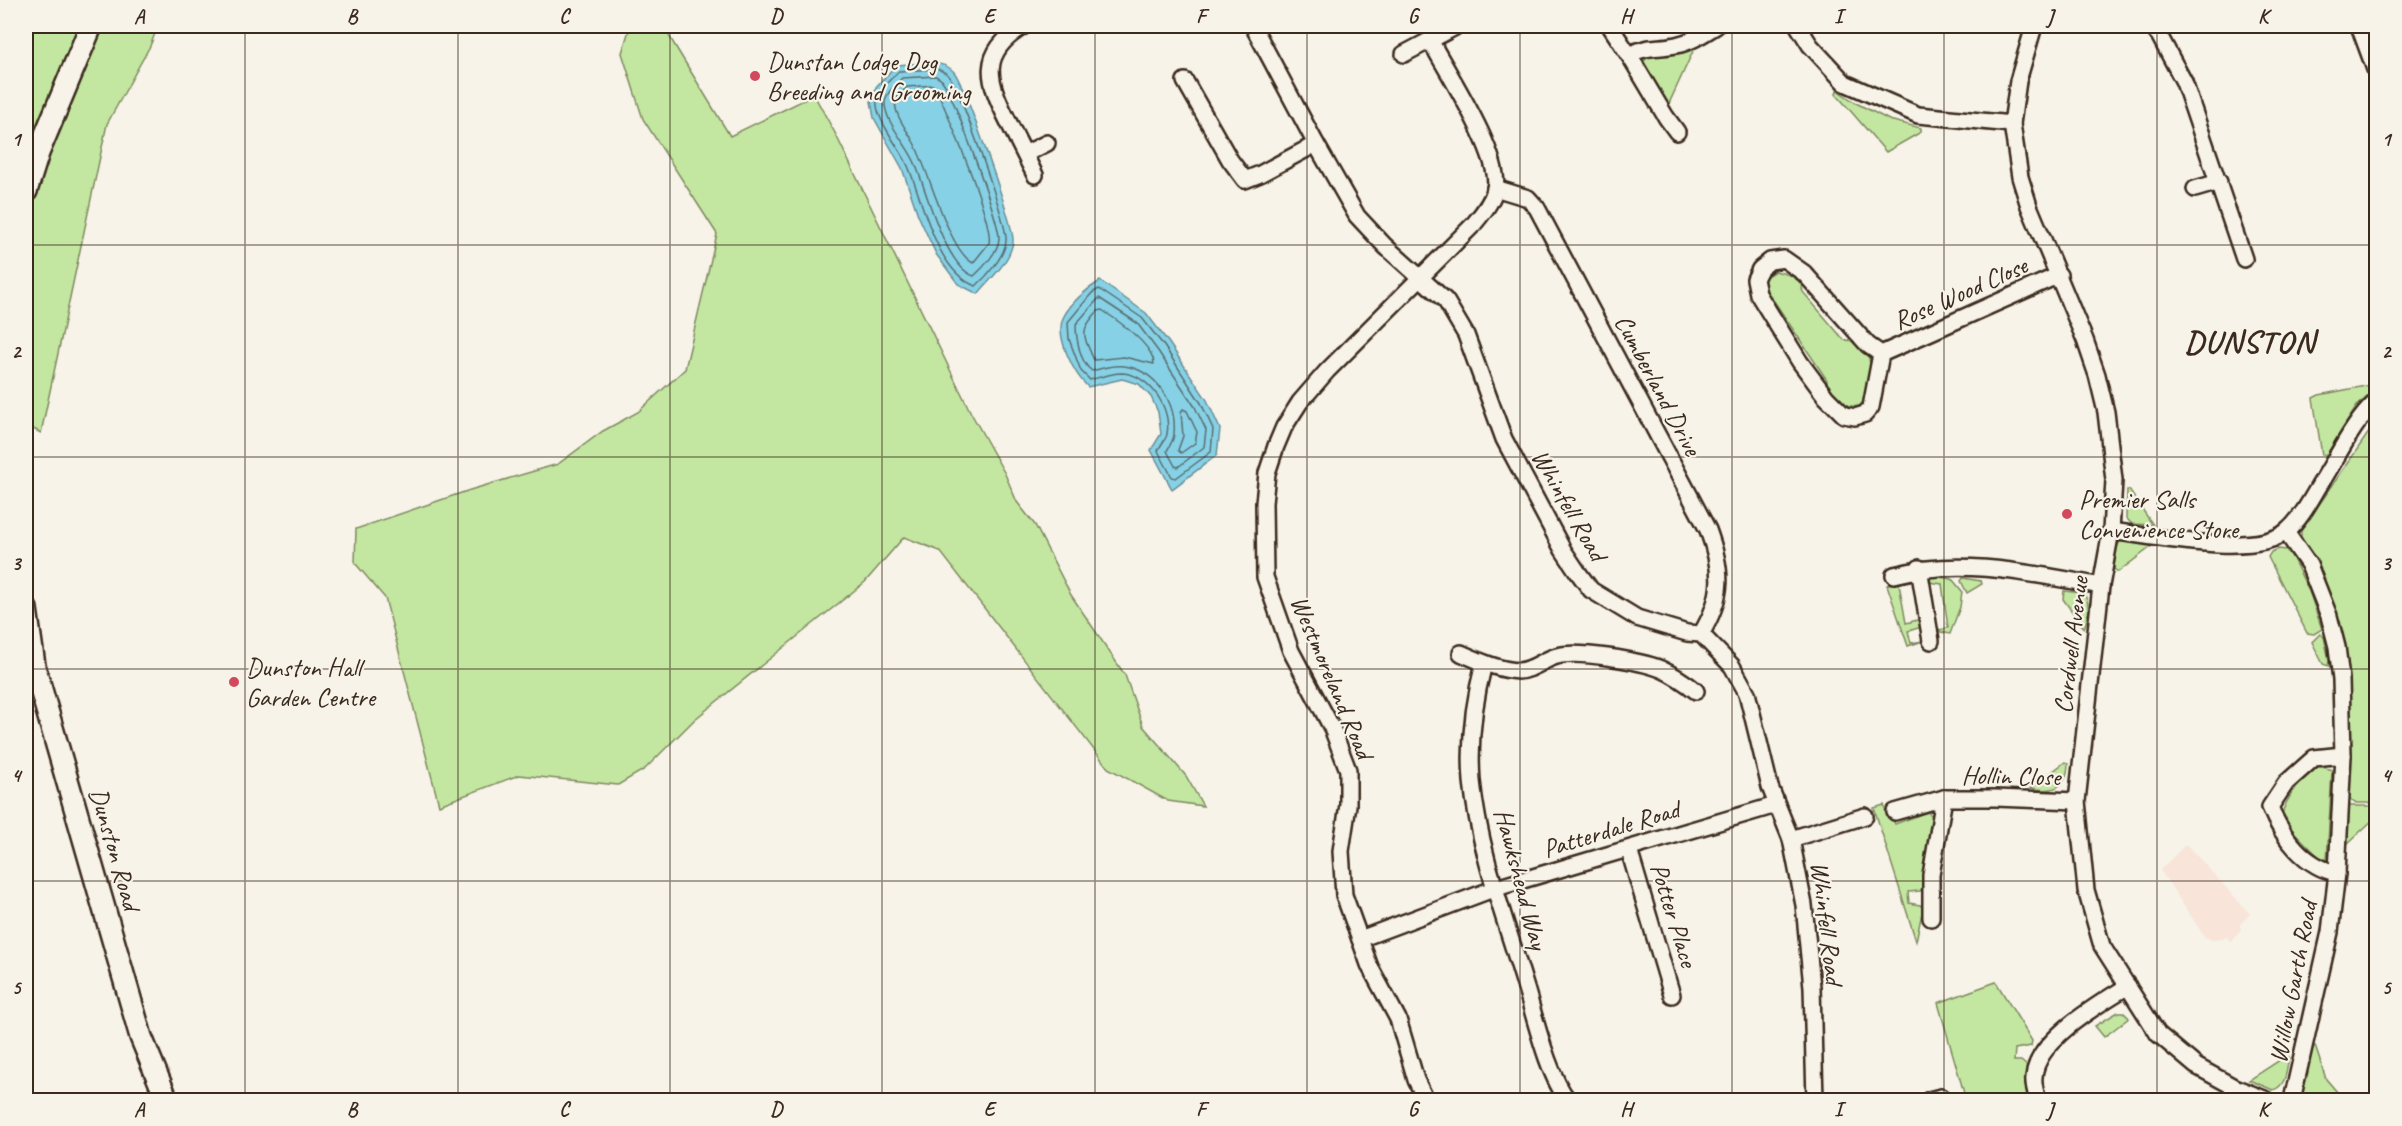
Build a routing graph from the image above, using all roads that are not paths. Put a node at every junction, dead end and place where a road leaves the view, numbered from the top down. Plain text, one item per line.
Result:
1 (91, 26) edge
2 (1024, 26) edge
3 (1253, 26) edge
4 (1610, 26) edge
5 (1716, 26) edge
6 (1798, 26) edge
7 (2034, 26) edge
8 (2151, 26) edge
9 (2359, 26) edge
10 (1455, 27) edge
11 (1430, 40) junction
12 (1404, 54) dead end
13 (1629, 55) junction
14 (2376, 72) edge
15 (1185, 81) dead end
16 (2012, 124) junction
17 (1677, 132) dead end
18 (1047, 143) dead end
19 (1316, 144) junction
20 (1025, 154) junction
21 (1035, 176) dead end
22 (2219, 182) junction
23 (1495, 188) junction
24 (2195, 189) dead end
25 (26, 191) edge
26 (2244, 259) dead end
27 (2059, 275) junction
28 (1421, 277) junction
29 (1881, 354) junction
30 (2376, 402) edge
31 (2110, 531) junction
32 (2286, 532) junction
33 (1919, 568) junction
34 (1894, 575) dead end
35 (2101, 586) junction
36 (26, 609) edge
37 (1701, 634) junction
38 (1931, 641) dead end
39 (1461, 653) dead end
40 (1484, 663) junction
41 (1696, 691) dead end
42 (2343, 755) junction
43 (1944, 798) junction
44 (2077, 801) junction
45 (1776, 805) junction
46 (1895, 812) dead end
47 (1865, 816) dead end
48 (1791, 839) junction
49 (1629, 849) junction
50 (2337, 873) junction
51 (1497, 888) junction
52 (1931, 918) dead end
53 (1360, 939) junction
54 (2128, 986) junction
55 (1672, 995) dead end
56 (167, 1101) edge
57 (1426, 1101) edge
58 (1568, 1101) edge
59 (1815, 1101) edge
60 (2037, 1101) edge
61 (2267, 1101) edge
62 (2292, 1101) edge

1 - 25 main road
2 - 20 street
3 - 19 street, Whinfell Road
4 - 13 street
5 - 13 street
6 - 16 street
7 - 16 street, Cordwell Avenue
8 - 22 street
9 - 14 street
10 - 11 street
11 - 12 street
11 - 23 street
13 - 17 street
15 - 19 street
16 - 27 street, Cordwell Avenue
18 - 20 street
19 - 28 street, Whinfell Road
20 - 21 street
22 - 24 street
22 - 26 street
23 - 28 street, Westmoreland Road
23 - 37 street, Cumberland Drive
27 - 29 street, Rose Wood Close
27 - 31 street, Cordwell Avenue
28 - 37 street, Whinfell Road
28 - 53 street, Westmoreland Road
29 - 29 street, Rose Wood Close
30 - 32 street
31 - 32 street
31 - 35 street, Cordwell Avenue
32 - 42 street, Willow Garth Road
33 - 34 street
33 - 35 street
33 - 38 street
35 - 44 street, Cordwell Avenue
36 - 56 main road, Dunston Road
37 - 45 street, Whinfell Road
39 - 40 street
40 - 41 street
40 - 51 street, Hawkshead Way
42 - 50 street, Willow Garth Road
42 - 50 street, Willow Garth Road
43 - 44 street, Hollin Close
43 - 46 street, Hollin Close
43 - 52 street, Hollin Close
44 - 54 street, Cordwell Avenue
45 - 48 street, Whinfell Road
45 - 49 street, Patterdale Road
47 - 48 street
48 - 59 street, Whinfell Road
49 - 51 street, Patterdale Road
49 - 55 street, Potter Place
50 - 62 street, Willow Garth Road
51 - 53 street, Patterdale Road
51 - 58 street, Hawkshead Way
53 - 57 street, Westmoreland Road
54 - 60 street
54 - 61 street, Cordwell Avenue

